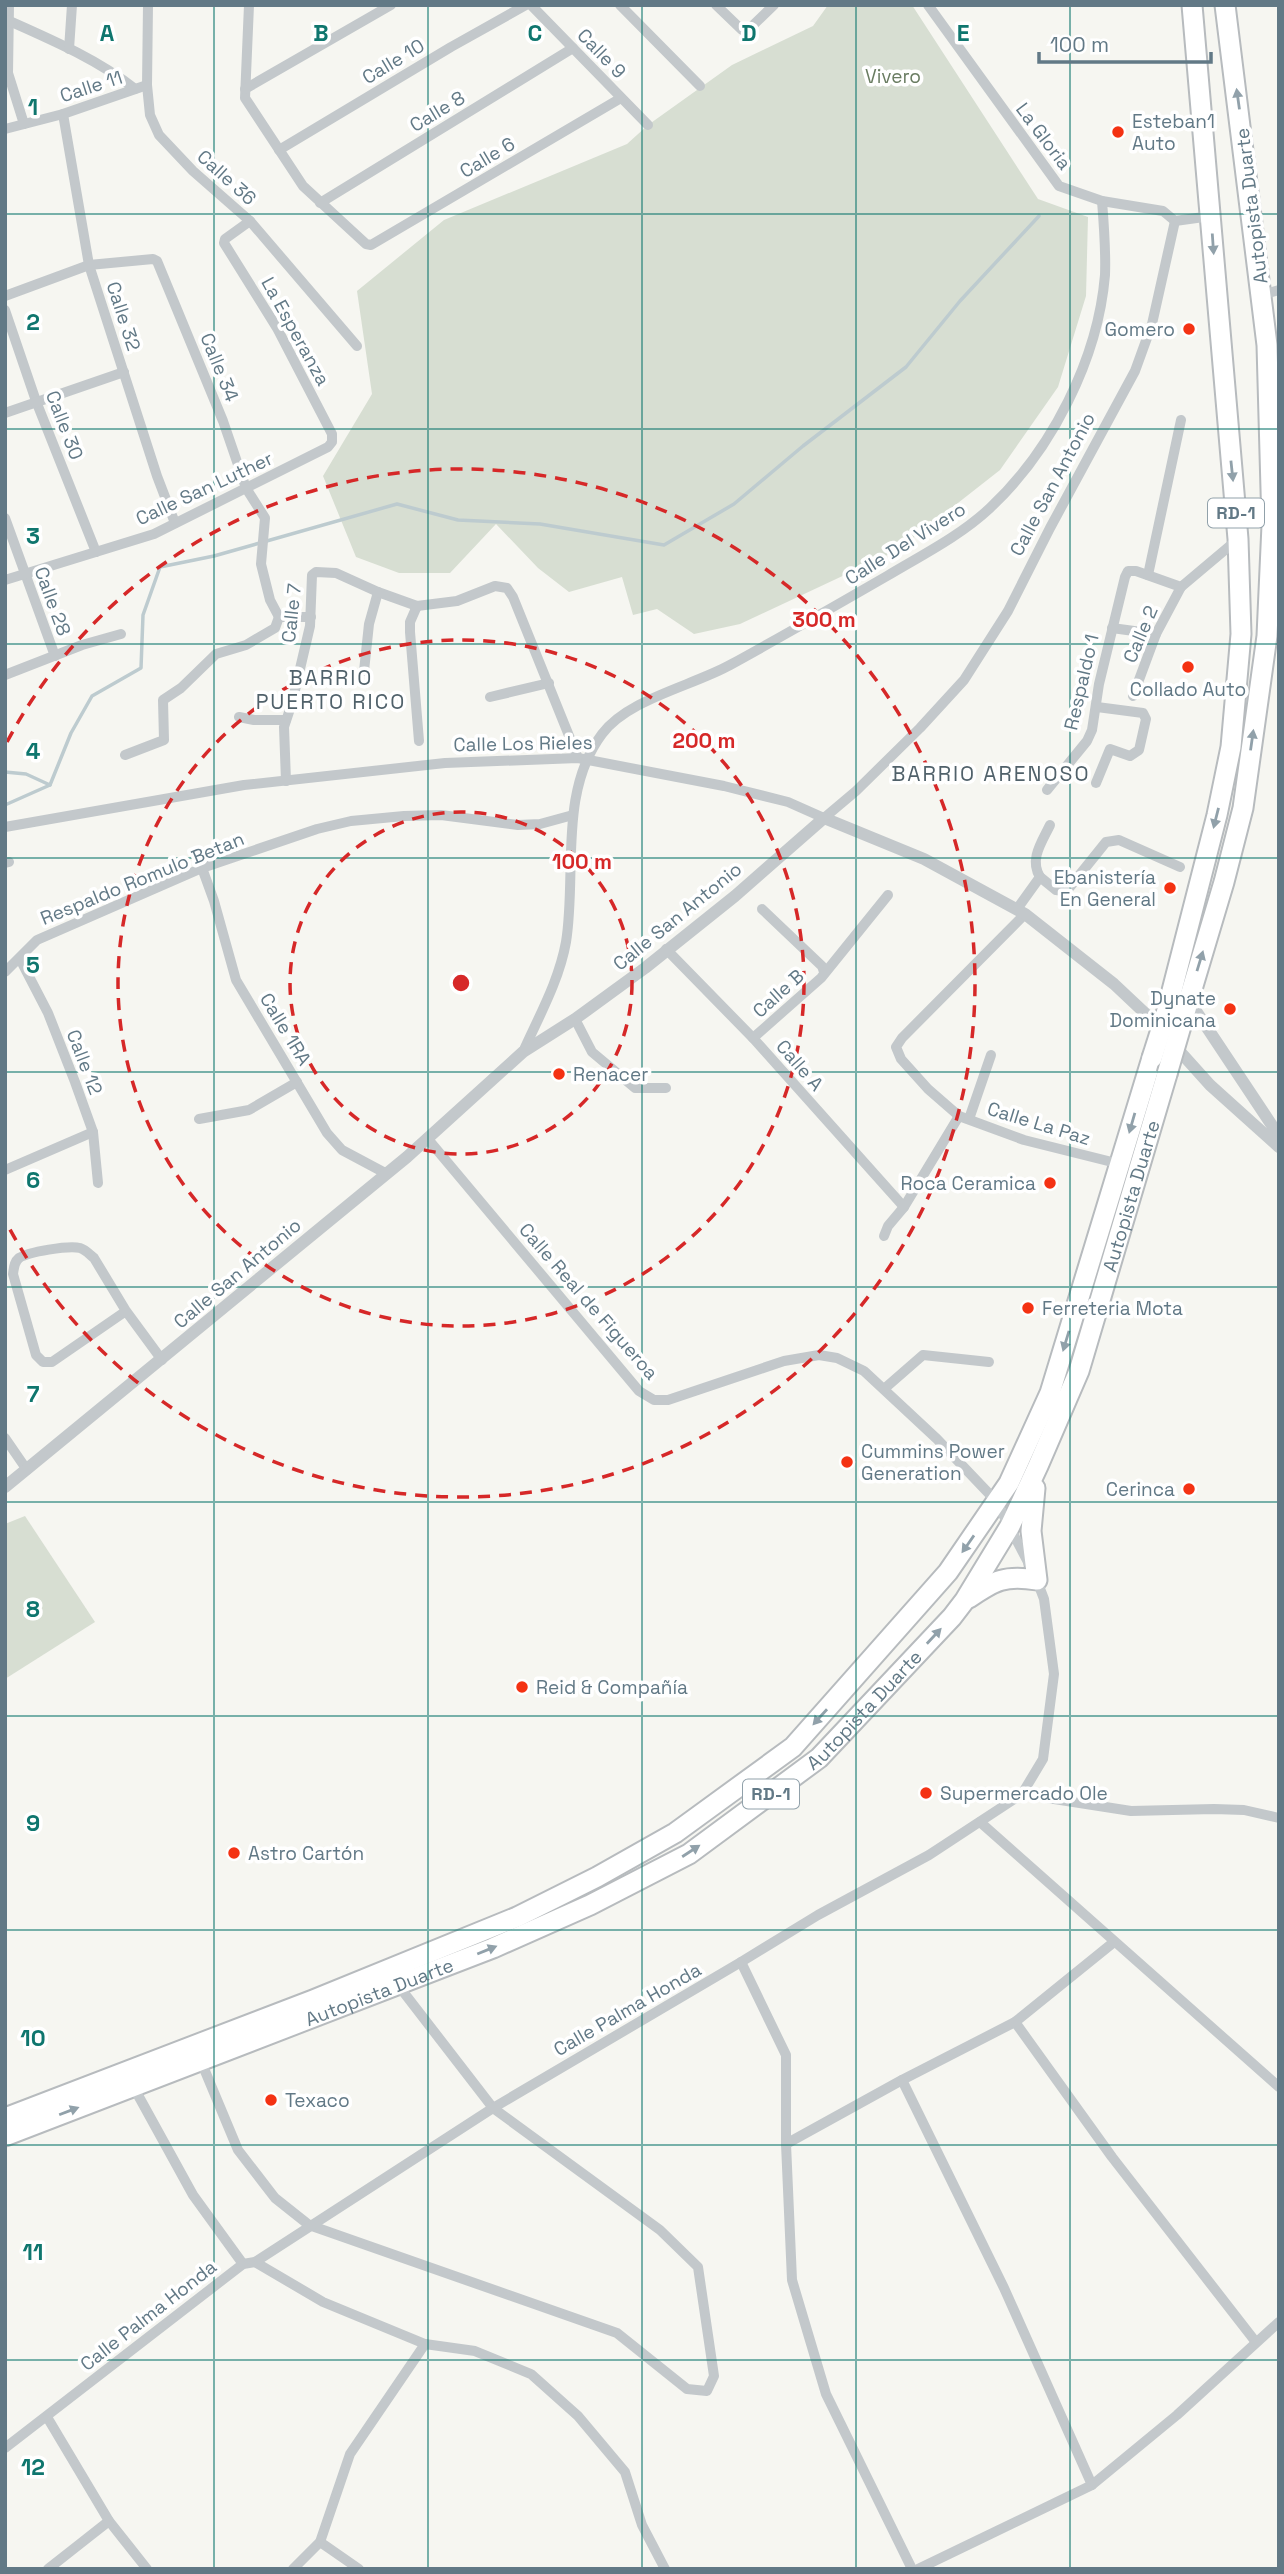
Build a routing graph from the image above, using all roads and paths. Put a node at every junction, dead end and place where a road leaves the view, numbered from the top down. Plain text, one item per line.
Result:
1 (9, 5) edge
2 (72, 5) edge
3 (148, 5) edge
4 (261, 5) edge
5 (391, 5) edge
6 (528, 5) edge
7 (620, 5) edge
8 (716, 5) edge
9 (774, 5) edge
10 (1192, 5) edge
11 (1225, 5) edge
12 (250, 8) edge
13 (930, 9) edge
14 (6, 19) edge
15 (573, 48) junction
16 (69, 49) junction
17 (147, 85) junction
18 (700, 86) dead end
19 (135, 89) junction
20 (245, 89) junction
21 (621, 98) junction
22 (63, 114) junction
23 (24, 124) junction
24 (648, 125) dead end
25 (5, 129) edge
26 (279, 150) junction
27 (1102, 201) junction
28 (320, 203) junction
29 (1211, 216) junction
30 (250, 220) junction
31 (1175, 221) junction
32 (89, 265) junction
33 (1270, 292) edge
34 (5, 296) edge
35 (5, 310) edge
36 (357, 345) dead end
37 (124, 372) junction
38 (36, 401) junction
39 (5, 413) edge
40 (1181, 420) dead end
41 (332, 442) joint
42 (246, 488) junction
43 (5, 518) edge
44 (175, 523) junction
45 (1238, 539) junction
46 (96, 552) junction
47 (25, 574) junction
48 (1148, 575) junction
49 (5, 580) edge
50 (1181, 587) junction
51 (378, 592) junction
52 (417, 606) junction
53 (278, 617) junction
54 (311, 617) junction
55 (1112, 628) junction
56 (121, 634) dead end
57 (1156, 634) junction
58 (55, 656) junction
59 (364, 671) dead end
60 (5, 675) edge
61 (549, 683) junction
62 (1133, 696) dead end
63 (490, 698) dead end
64 (1097, 707) junction
65 (239, 717) dead end
66 (286, 720) junction
67 (419, 741) dead end
68 (125, 755) dead end
69 (583, 758) junction
70 (286, 781) junction
71 (1096, 783) dead end
72 (1047, 790) dead end
73 (573, 815) junction
74 (824, 818) junction
75 (1050, 825) dead end
76 (5, 828) edge
77 (1180, 867) dead end
78 (202, 868) junction
79 (1040, 877) junction
80 (888, 895) dead end
81 (762, 909) dead end
82 (1021, 911) junction
83 (666, 949) junction
84 (20, 959) junction
85 (5, 972) edge
86 (824, 972) junction
87 (1188, 999) junction
88 (1164, 1018) junction
89 (575, 1019) junction
90 (753, 1038) junction
91 (523, 1052) junction
92 (990, 1055) dead end
93 (297, 1082) junction
94 (666, 1088) dead end
95 (964, 1118) junction
96 (199, 1119) dead end
97 (93, 1132) junction
98 (1279, 1136) edge
99 (428, 1138) junction
100 (1279, 1147) edge
101 (1120, 1164) junction
102 (5, 1170) edge
103 (387, 1174) junction
104 (98, 1183) dead end
105 (904, 1207) junction
106 (884, 1236) dead end
107 (126, 1311) junction
108 (162, 1360) junction
109 (989, 1362) dead end
110 (884, 1390) junction
111 (5, 1438) edge
112 (1038, 1466) junction
113 (27, 1470) junction
114 (5, 1487) edge
115 (996, 1501) junction
116 (1010, 1526) junction
117 (1037, 1580) junction
118 (965, 1600) junction
119 (1022, 1794) junction
120 (1279, 1818) edge
121 (980, 1822) junction
122 (1114, 1942) junction
123 (741, 1962) junction
124 (398, 1984) junction
125 (1015, 2022) junction
126 (200, 2059) junction
127 (902, 2080) junction
128 (133, 2086) junction
129 (1279, 2087) edge
130 (493, 2108) junction
131 (5, 2118) edge
132 (5, 2136) edge
133 (786, 2144) junction
134 (309, 2225) junction
135 (255, 2262) junction
136 (243, 2264) junction
137 (1279, 2322) edge
138 (1255, 2341) junction
139 (425, 2344) junction
140 (47, 2417) junction
141 (5, 2448) edge
142 (1092, 2485) junction
143 (109, 2521) junction
144 (320, 2542) junction
145 (48, 2569) edge
146 (147, 2569) edge
147 (293, 2569) edge
148 (359, 2569) edge
149 (664, 2569) edge
150 (912, 2569) edge
151 (918, 2569) edge

1 - 14 street
2 - 16 street
3 - 17 street, Calle 36
4 - 12 street
5 - 20 street
6 - 15 street, Calle 9
6 - 26 street, Calle 10
7 - 18 street
8 - 9 street
10 - 29 highway, Autopista Duarte / RD-1
33 -> 11 highway, Autopista Duarte / RD-1
12 - 20 street
13 - 27 street, La Gloria
14 - 16 street
14 - 23 street
15 - 21 street, Calle 9
15 - 28 street, Calle 8
16 - 19 street
17 - 19 street, Calle 11
17 - 30 street, Calle 36
19 - 22 street, Calle 11
20 - 26 street
21 - 24 street, Calle 9
21 - 28 street, Calle 6
22 - 23 street, Calle 11
22 - 32 street, Calle 32
23 - 25 street, Calle 11
26 - 28 street
27 - 31 street, La Gloria
27 - 69 street, Calle Del Vivero
29 - 31 street
29 -> 45 highway, Autopista Duarte / RD-1
30 - 36 street, Calle 36
30 - 41 street, La Esperanza
31 - 74 street, Calle San Antonio
32 - 34 street
32 - 37 street, Calle 32
32 - 42 street, Calle 34
87 -> 33 highway, Autopista Duarte / RD-1
35 - 38 street, Calle 30
37 - 38 street
37 - 44 street, Calle 32
38 - 39 street
38 - 46 street, Calle 30
40 - 48 street
41 - 42 street, Calle San Luther
42 - 44 street, Calle San Luther
42 - 53 street, Calle 34
43 - 47 street, Calle 28
44 - 46 street, Calle San Luther
45 - 50 street
45 -> 88 highway, Autopista Duarte / RD-1
46 - 47 street, Calle San Luther
47 - 49 street, Calle San Luther
47 - 58 street, Calle 28
48 - 50 street
48 - 55 street, Respaldo 1
50 - 57 street, Calle 2
51 - 52 street
51 - 54 street, Calle 7
51 - 59 street
52 - 61 street
52 - 67 street
53 - 54 street
53 - 68 street
54 - 66 street, Calle 7
55 - 57 street
55 - 64 street, Respaldo 1
56 - 58 street
57 - 62 street, Calle 2
58 - 60 street
61 - 63 street
61 - 69 street
64 - 71 street
64 - 72 street, Respaldo 1
65 - 66 street
66 - 70 street, Calle 7
69 - 70 street, Calle Los Rieles
69 - 73 street, Calle Del Vivero
69 - 74 street, Calle Los Rieles
70 - 76 street, Calle Los Rieles
73 - 78 street, Respaldo Romulo Betan
73 - 91 street, Calle Del Vivero
74 - 82 street, Calle Los Rieles
74 - 83 street, Calle San Antonio
75 - 79 street
77 - 79 street
78 - 84 street, Respaldo Romulo Betan
78 - 93 street, Calle 1RA
79 - 82 street
80 - 86 street, Calle B
81 - 86 street
82 - 88 street, Calle Los Rieles
82 - 95 street, Calle La Paz
83 - 89 street, Calle San Antonio
83 - 90 street, Calle A
84 - 85 street, Respaldo Romulo Betan
84 - 97 street, Calle 12
86 - 90 street, Calle B
87 - 88 highway, Autopista Duarte / RD-1
87 - 98 street
88 - 100 street, Calle Los Rieles
88 -> 101 highway, Autopista Duarte / RD-1, bridge
88 - 112 highway, Autopista Duarte / RD-1, bridge
89 - 91 street, Calle San Antonio
89 - 94 street
90 - 105 street, Calle A
91 - 99 street, Calle San Antonio
92 - 95 street
93 - 96 street
93 - 103 street, Calle 1RA
95 - 101 street, Calle La Paz
95 - 105 street
97 - 102 street
97 - 104 street, Calle 12
99 - 103 street, Calle San Antonio
99 - 110 street, Calle Real de Figueroa
101 -> 115 highway, Autopista Duarte / RD-1
103 - 108 street, Calle San Antonio
105 - 106 street
107 - 107 street
107 - 108 street
108 - 113 street, Calle San Antonio
109 - 110 street
110 - 115 street, Calle Real de Figueroa
111 - 113 street
112 - 116 highway, Autopista Duarte / RD-1
112 - 117 highway
113 - 114 street, Calle San Antonio
115 - 116 street, Calle Palma Honda
115 -> 131 highway, Autopista Duarte / RD-1
116 - 117 street, Calle Palma Honda
116 - 118 highway, Autopista Duarte / RD-1
117 - 118 highway
117 - 119 street, Calle Palma Honda
124 -> 118 highway, Autopista Duarte / RD-1
119 - 120 street
119 - 121 street, Calle Palma Honda
121 - 122 street
121 - 123 street, Calle Palma Honda
122 - 125 street
122 - 129 street
123 - 130 street, Calle Palma Honda
123 - 133 street
124 - 126 highway, Autopista Duarte / RD-1
124 - 130 street
125 - 127 street
125 - 138 street
126 - 128 highway, Autopista Duarte / RD-1
126 - 134 street
127 - 133 street
127 - 142 street
132 -> 128 highway, Autopista Duarte / RD-1
128 - 136 street
130 - 134 street, Calle Palma Honda
130 - 134 street
133 - 150 street
134 - 135 street, Calle Palma Honda
135 - 136 street, Calle Palma Honda
135 - 139 street
136 - 140 street, Calle Palma Honda
137 - 138 street
138 - 142 street
139 - 144 street
139 - 149 street
140 - 141 street, Calle Palma Honda
140 - 143 street
142 - 151 street
143 - 145 street
143 - 146 street
144 - 147 street
144 - 148 street

